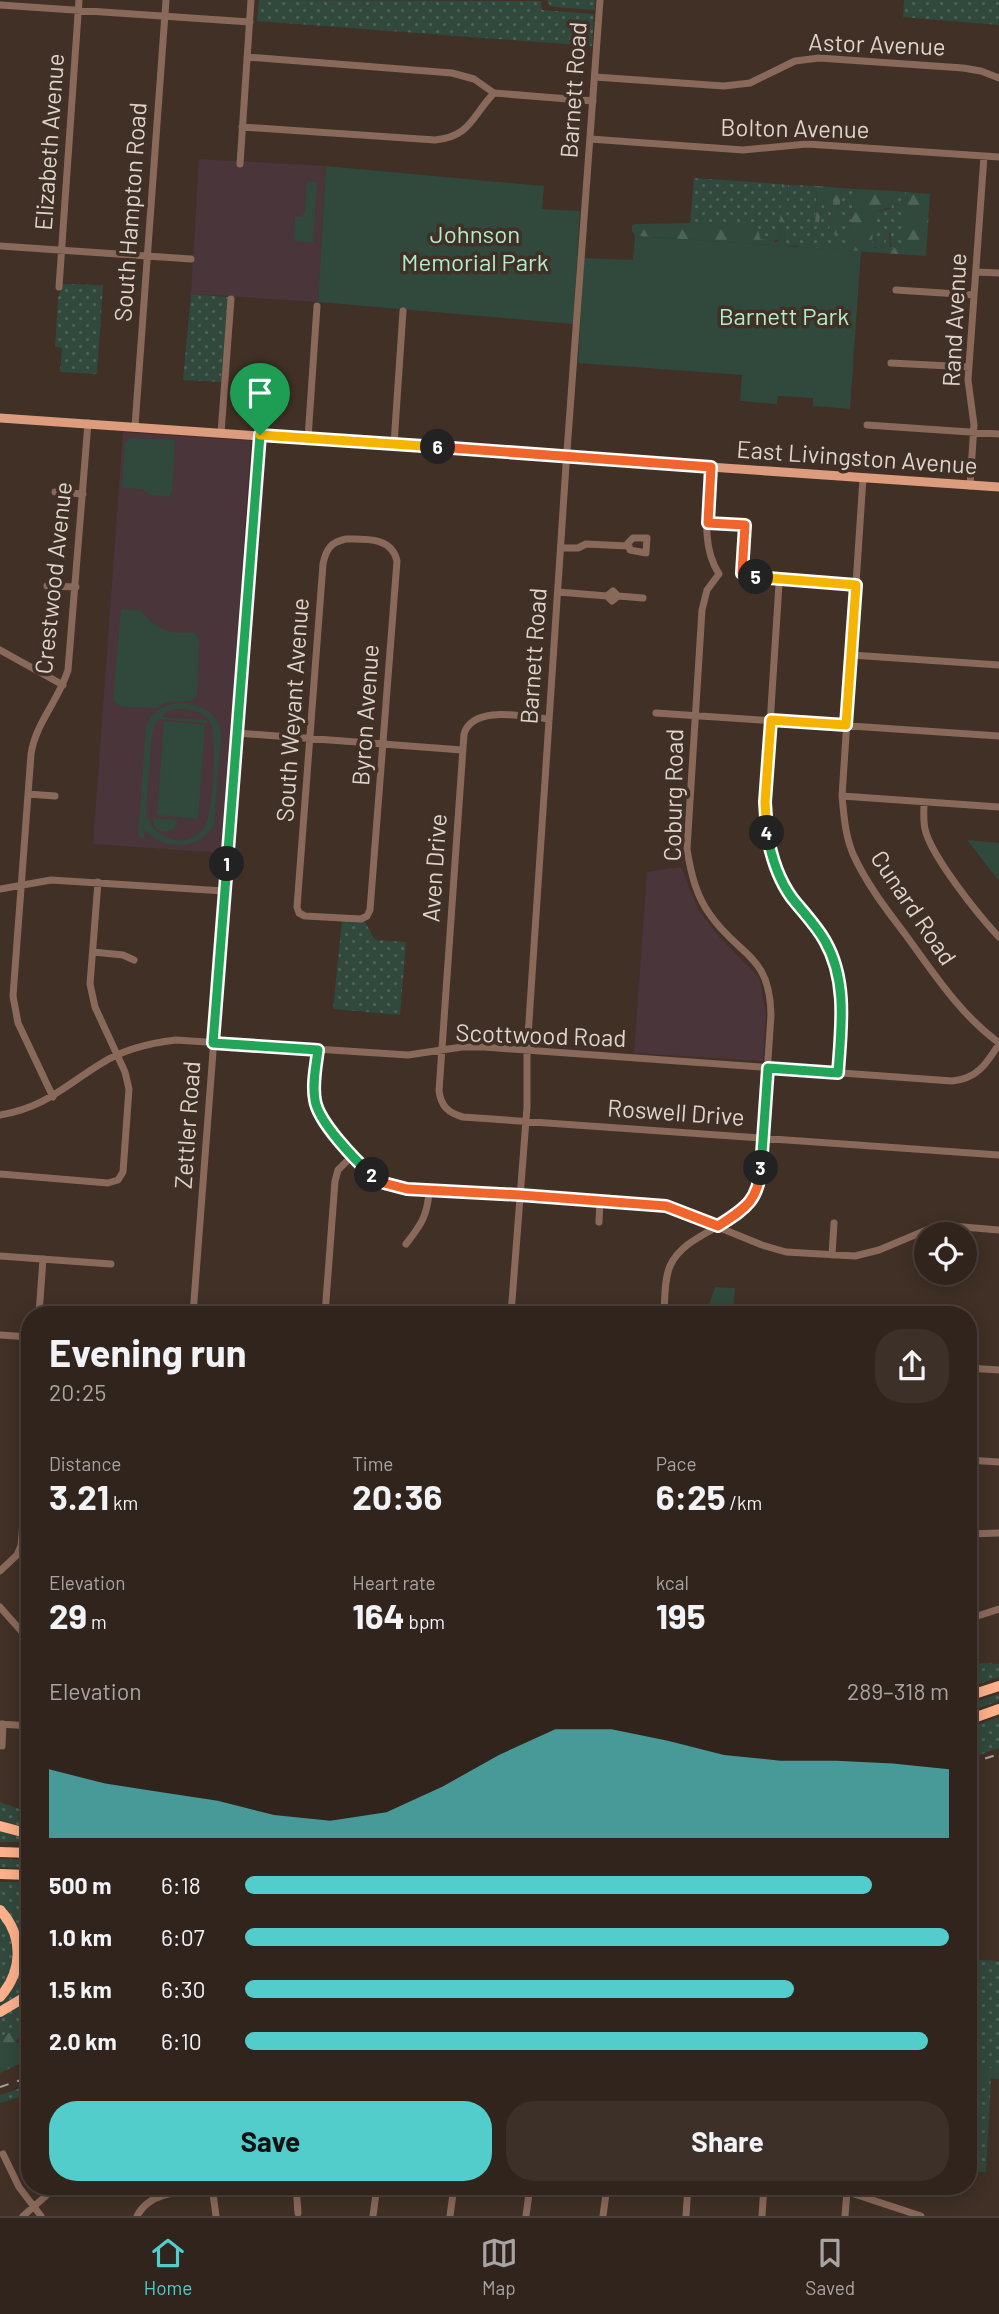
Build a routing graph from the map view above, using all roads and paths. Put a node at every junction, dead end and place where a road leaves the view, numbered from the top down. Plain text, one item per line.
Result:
1 (79, 0) edge
2 (166, 0) edge
3 (251, 0) edge
4 (600, 0) edge
5 (0, 5) edge
6 (79, 10) junction
7 (164, 16) junction
8 (250, 22) junction
9 (247, 57) junction
10 (594, 77) junction
11 (997, 77) edge
12 (494, 93) junction
13 (593, 101) junction
14 (242, 127) junction
15 (590, 139) junction
16 (984, 156) junction
17 (999, 157) edge
18 (240, 164) dead end
19 (0, 246) edge
20 (62, 250) junction
21 (147, 256) junction
22 (191, 259) dead end
23 (976, 272) junction
24 (999, 274) edge
25 (59, 287) dead end
26 (896, 290) dead end
27 (974, 295) junction
28 (231, 299) dead end
29 (317, 306) dead end
30 (403, 311) dead end
31 (891, 363) dead end
32 (968, 368) junction
33 (0, 418) edge
34 (88, 423) junction
35 (867, 425) dead end
36 (135, 426) junction
37 (974, 432) junction
38 (222, 433) junction
39 (999, 434) edge
40 (260, 435) junction
41 (307, 438) junction
42 (394, 444) junction
43 (567, 456) junction
44 (711, 467) junction
45 (863, 478) junction
46 (970, 485) junction
47 (999, 488) edge
48 (55, 492) dead end
49 (83, 494) junction
50 (708, 523) junction
51 (361, 540) joint
52 (628, 546) dead end
53 (561, 548) junction
54 (779, 584) dead end
55 (856, 585) junction
56 (47, 586) dead end
57 (76, 587) junction
58 (558, 592) junction
59 (643, 598) dead end
60 (0, 650) edge
61 (851, 655) junction
62 (999, 665) edge
63 (63, 685) junction
64 (656, 713) dead end
65 (695, 715) junction
66 (549, 719) junction
67 (771, 720) junction
68 (846, 725) junction
69 (237, 733) junction
70 (999, 736) edge
71 (310, 738) junction
72 (383, 745) junction
73 (462, 750) junction
74 (28, 794) junction
75 (55, 796) dead end
76 (842, 796) junction
77 (925, 802) junction
78 (999, 807) edge
79 (98, 883) junction
80 (21, 885) junction
81 (0, 889) edge
82 (224, 891) junction
83 (368, 916) joint
84 (999, 937) edge
85 (93, 952) junction
86 (134, 960) dead end
87 (213, 1043) junction
88 (999, 1044) edge
89 (318, 1050) junction
90 (442, 1051) junction
91 (527, 1051) junction
92 (117, 1055) junction
93 (768, 1068) junction
94 (838, 1073) junction
95 (53, 1097) junction
96 (440, 1100) joint
97 (0, 1115) edge
98 (526, 1121) junction
99 (763, 1139) junction
100 (353, 1155) junction
101 (999, 1155) edge
102 (0, 1174) edge
103 (429, 1190) junction
104 (520, 1195) junction
105 (600, 1200) junction
106 (599, 1222) dead end
107 (834, 1223) dead end
108 (718, 1226) junction
109 (977, 1230) edge
110 (999, 1230) edge
111 (914, 1234) edge
112 (406, 1244) dead end
113 (832, 1255) junction
114 (0, 1256) edge
115 (43, 1259) junction
116 (111, 1264) dead end
117 (40, 1306) edge
118 (194, 1306) edge
119 (326, 1306) edge
120 (512, 1306) edge
121 (664, 1306) edge
122 (0, 1335) edge
123 (21, 1336) edge
124 (977, 1369) edge
125 (999, 1370) edge
126 (977, 1461) edge
127 (999, 1462) edge
128 (999, 1533) edge
129 (977, 1534) edge
130 (21, 1546) edge
131 (0, 1571) edge
132 (0, 1607) edge
133 (999, 1609) edge
134 (977, 1616) edge
135 (21, 1631) edge
136 (999, 1686) edge
137 (977, 1693) edge
138 (999, 1709) edge
139 (977, 1717) edge
140 (1, 1724) edge
141 (21, 1725) edge
142 (2, 1746) edge
143 (0, 1826) edge
144 (21, 1832) edge
145 (0, 1852) edge
146 (21, 1853) edge
147 (0, 1874) edge
148 (21, 1875) edge
149 (0, 1910) edge
150 (0, 1997) edge
151 (21, 1999) edge
152 (0, 2012) edge
153 (3, 2154) dead end
154 (21, 2190) edge
155 (25, 2195) edge
156 (47, 2195) edge
157 (162, 2195) edge
158 (214, 2195) edge
159 (297, 2195) edge
160 (376, 2195) edge
161 (453, 2195) edge
162 (529, 2195) edge
163 (606, 2195) edge
164 (687, 2195) edge
165 (763, 2195) edge
166 (847, 2195) edge
167 (859, 2195) edge
168 (34, 2207) junction
169 (298, 2213) dead end
170 (23, 2216) edge
171 (41, 2216) edge
172 (137, 2216) edge
173 (216, 2216) edge
174 (373, 2216) edge
175 (450, 2216) edge
176 (526, 2216) edge
177 (603, 2216) edge
178 (686, 2216) edge
179 (762, 2216) edge
180 (845, 2216) edge
181 (921, 2216) edge

1 - 6 street, Elizabeth Avenue
2 - 7 street, South Hampton Road
3 - 8 street
4 - 10 street, Barnett Road
5 - 6 street
6 - 7 street
6 - 20 street, Elizabeth Avenue
7 - 8 street
7 - 21 street, South Hampton Road
8 - 9 street
9 - 12 street
9 - 14 street
10 - 11 street, Astor Avenue
10 - 13 street, Barnett Road
12 - 13 street
12 - 14 street
13 - 15 street, Barnett Road
14 - 18 street
15 - 16 street, Bolton Avenue
15 - 43 street, Barnett Road
16 - 17 street, Bolton Avenue
16 - 23 street, Rand Avenue
19 - 20 street
20 - 21 street
20 - 25 street, Elizabeth Avenue
21 - 22 street
21 - 36 street, South Hampton Road
23 - 24 street
23 - 27 street, Rand Avenue
26 - 27 street
27 - 32 street, Rand Avenue
28 - 38 street
29 - 41 street
30 - 42 street
31 - 32 street
32 - 37 street, Rand Avenue
33 - 34 main road, East Livingston Avenue
34 - 36 main road, East Livingston Avenue
34 - 49 street, Crestwood Avenue
35 - 37 street
36 - 38 main road, East Livingston Avenue
37 - 39 street
37 - 46 street, Rand Avenue
38 - 40 main road, East Livingston Avenue
40 - 41 main road, East Livingston Avenue
40 - 69 street, Zettler Road
41 - 42 main road, East Livingston Avenue
42 - 43 main road, East Livingston Avenue
43 - 44 main road, East Livingston Avenue
43 - 53 street, Barnett Road
44 - 45 main road, East Livingston Avenue
44 - 50 street, Coburg Road
45 - 46 main road, East Livingston Avenue
45 - 55 street, Cunard Road
46 - 47 main road, East Livingston Avenue
48 - 49 street
49 - 57 street, Crestwood Avenue
50 - 55 street
50 - 65 street, Coburg Road
51 - 71 street, South Weyant Avenue
51 - 72 street, Byron Avenue
52 - 53 street
53 - 58 street, Barnett Road
54 - 67 street
55 - 61 street, Cunard Road
56 - 57 street
57 - 63 street, Crestwood Avenue
58 - 59 street
58 - 66 street, Barnett Road
60 - 63 street
61 - 62 street
61 - 68 street, Cunard Road
63 - 74 street, Crestwood Avenue
64 - 65 street
65 - 67 street
65 - 93 street, Coburg Road
66 - 73 street, Aven Drive
66 - 91 street, Barnett Road
67 - 68 street
67 - 94 street
68 - 70 street
68 - 76 street, Cunard Road
69 - 71 street
69 - 82 street, Zettler Road
71 - 72 street
71 - 83 street, South Weyant Avenue
72 - 73 street
72 - 83 street, Byron Avenue
73 - 90 street, Aven Drive
74 - 75 street
74 - 80 street, Crestwood Avenue
76 - 77 street
76 - 88 street, Cunard Road
77 - 78 street
77 - 84 street
79 - 80 street
79 - 82 street
79 - 85 street
80 - 81 street
80 - 95 street, Crestwood Avenue
82 - 87 street, Zettler Road
85 - 86 street
85 - 92 street
87 - 89 street, Scottwood Road
87 - 92 street, Scottwood Road
87 - 118 street, Zettler Road
88 - 94 street, Scottwood Road
89 - 90 street, Scottwood Road
89 - 100 street
90 - 91 street, Scottwood Road
90 - 96 street, Aven Drive
91 - 93 street, Scottwood Road
91 - 98 street, Barnett Road
92 - 95 street, Scottwood Road
92 - 102 street
93 - 94 street, Scottwood Road
93 - 99 street, Coburg Road
95 - 97 street, Scottwood Road
96 - 98 street, Roswell Drive
98 - 99 street, Roswell Drive
98 - 104 street, Barnett Road
99 - 101 street, Roswell Drive
99 - 108 street, Coburg Road
100 - 103 street
100 - 119 street
103 - 104 street
103 - 112 street
104 - 105 street
104 - 120 street, Barnett Road
105 - 106 street
105 - 108 street
107 - 113 street
108 - 113 street
108 - 121 street, Coburg Road
109 - 110 street
111 - 113 street
114 - 115 street
115 - 116 street
115 - 117 street
122 - 123 street
124 - 125 street
126 - 127 street
128 - 129 street
130 - 131 street
132 - 135 street
133 - 134 street
136 - 137 highway
138 - 139 highway
140 - 141 street
140 - 142 street
143 - 144 highway
145 - 146 highway
147 - 148 highway
149 - 150 highway
151 - 152 highway
153 - 154 street
155 - 168 street
156 - 168 street
157 - 172 street
158 - 173 street
159 - 169 street
160 - 174 street
161 - 175 street
162 - 176 street
163 - 177 street
164 - 178 street
165 - 179 street
166 - 180 street
167 - 181 street
168 - 170 street
168 - 171 street

